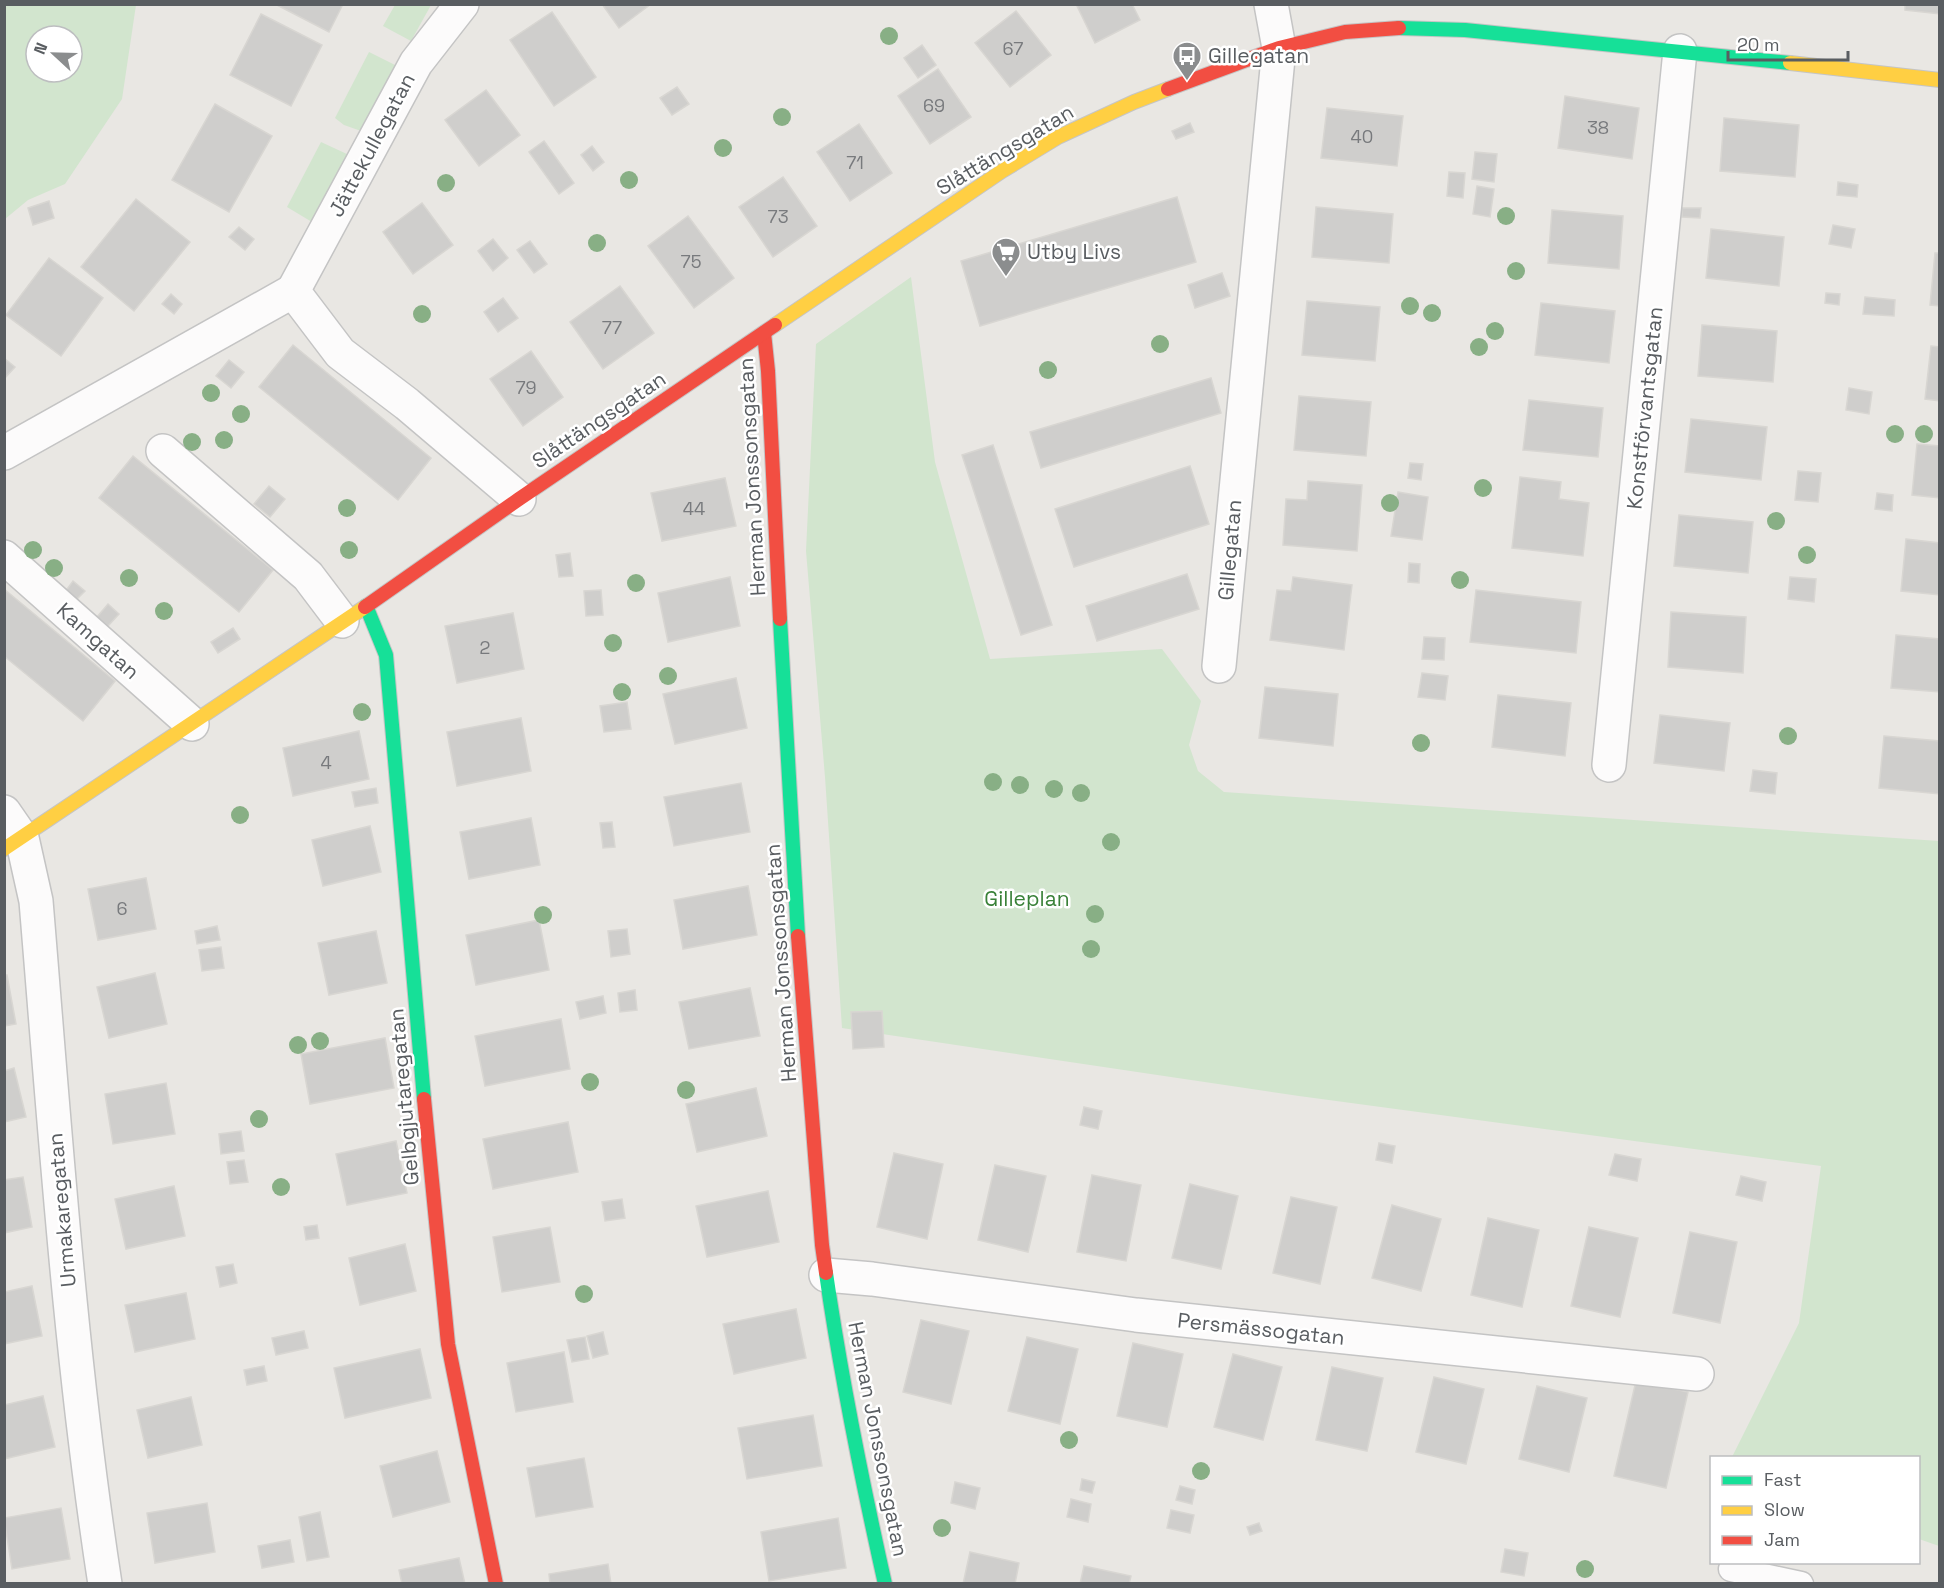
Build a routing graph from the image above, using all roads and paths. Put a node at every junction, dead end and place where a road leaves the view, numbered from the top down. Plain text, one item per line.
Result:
1 (462, 4) edge
2 (1271, 4) edge
3 (1279, 48) junction
4 (1680, 51) junction
5 (1940, 80) edge
6 (293, 291) junction
7 (764, 333) junction
8 (163, 451) dead end
9 (4, 453) edge
10 (519, 498) junction
11 (4, 557) edge
12 (354, 614) junction
13 (1219, 666) dead end
14 (192, 724) junction
15 (1609, 765) dead end
16 (10, 833) edge
17 (826, 1275) junction
18 (1697, 1374) dead end
19 (1731, 1569) dead end
20 (105, 1584) edge
21 (496, 1584) edge
22 (885, 1584) edge
23 (1801, 1584) edge

1 - 6 street, Jättekullegatan
2 - 3 street, Gillegatan
3 - 4 street, Slåttängsgatan
3 - 7 street, Slåttängsgatan
3 - 13 street, Gillegatan
4 - 5 street, Slåttängsgatan
4 - 15 street, Konstförvantsgatan
6 - 9 street
6 - 10 street
7 - 10 street, Slåttängsgatan
7 - 17 street, Herman Jonssonsgatan
8 - 12 street
10 - 12 street
11 - 14 street, Kamgatan
12 - 14 street
12 - 21 street, Gelbgjutaregatan
14 - 16 street
16 - 20 street, Urmakaregatan
17 - 18 street, Persmässogatan
17 - 22 street, Herman Jonssonsgatan
19 - 23 lane

